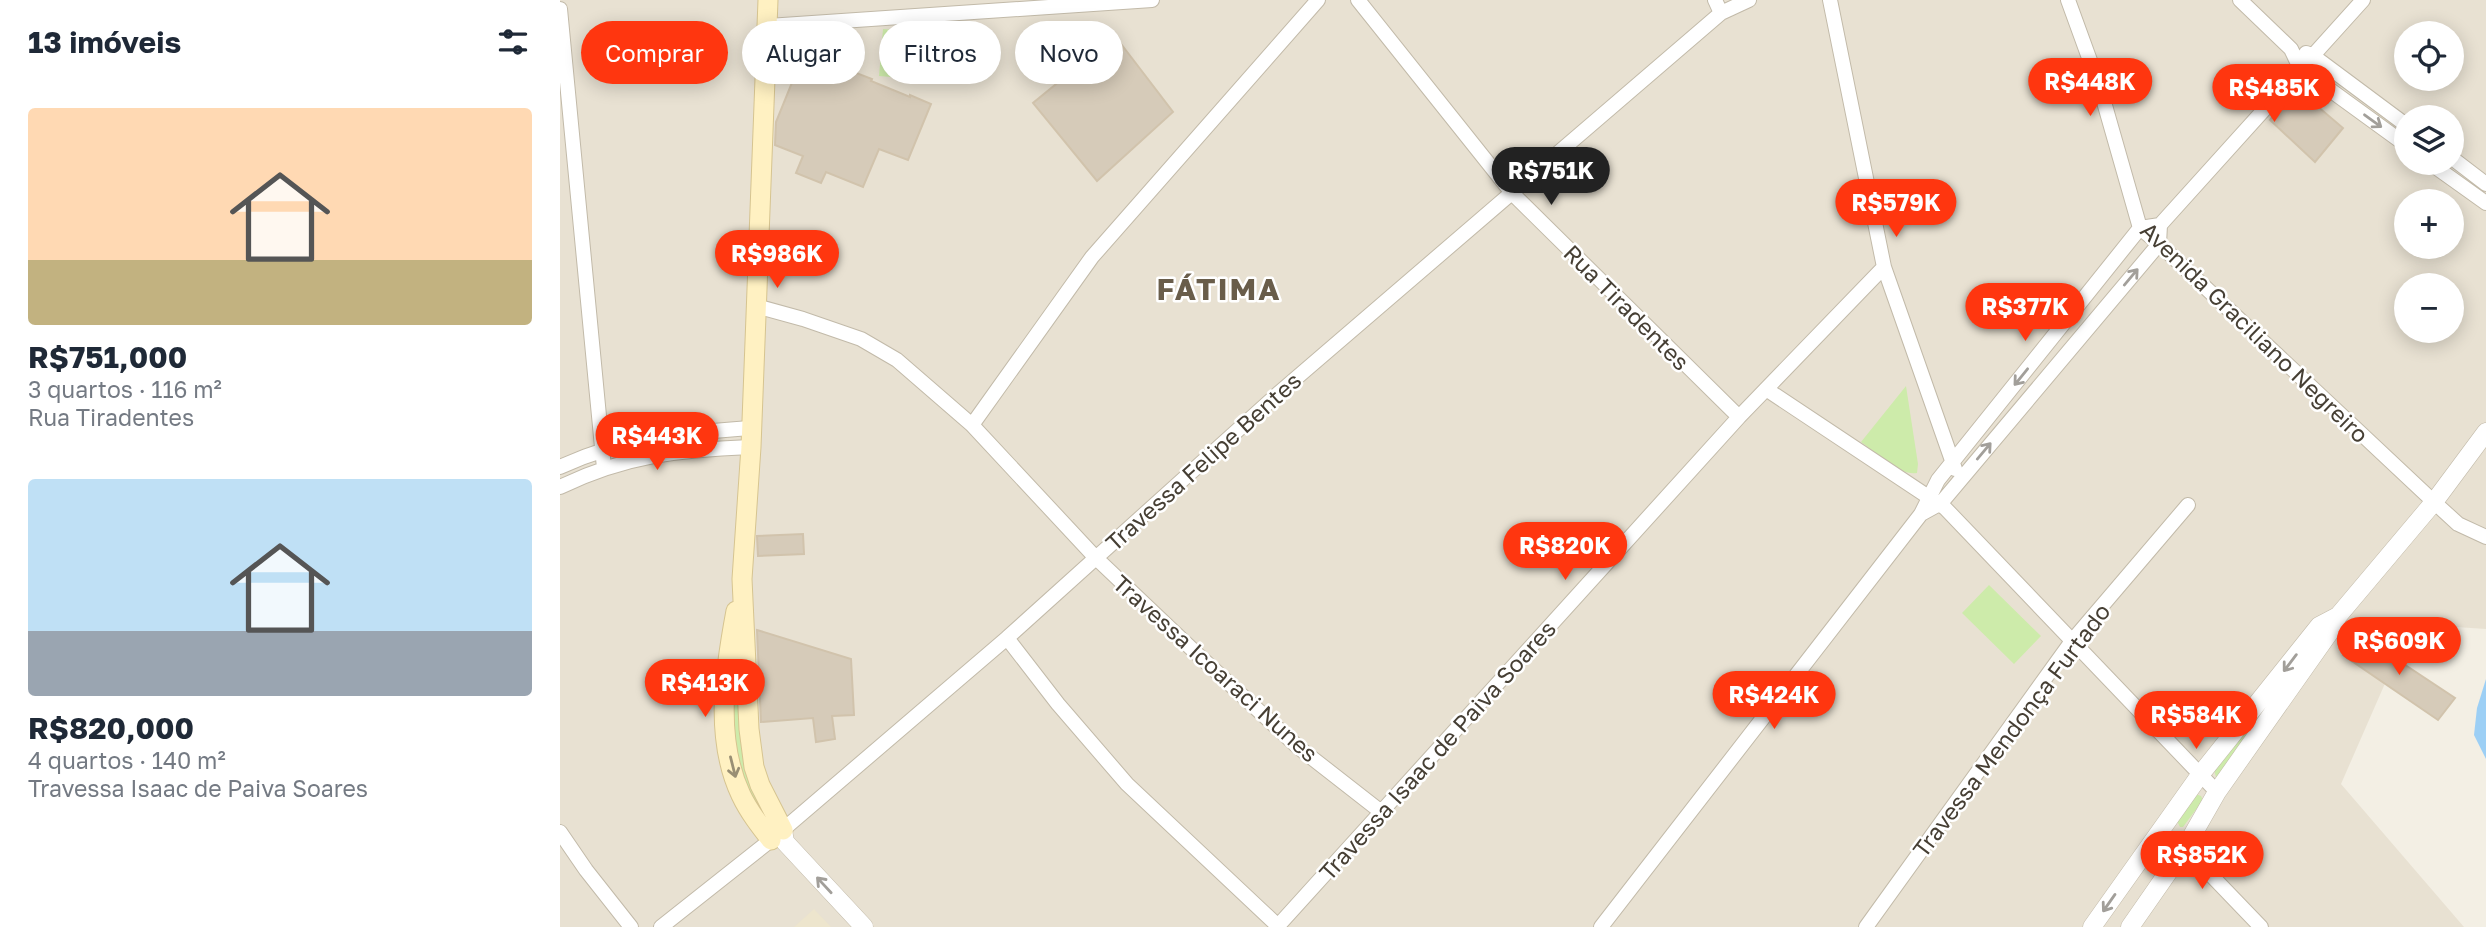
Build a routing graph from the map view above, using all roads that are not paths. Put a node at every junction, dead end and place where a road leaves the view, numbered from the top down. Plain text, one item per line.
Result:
1 (768, 0) edge
2 (1152, 0) edge
3 (1318, 0) edge
4 (1358, 0) edge
5 (1749, 0) edge
6 (1830, 0) edge
7 (2068, 0) edge
8 (2239, 0) edge
9 (2362, 0) edge
10 (1718, 7) edge
11 (560, 9) edge
12 (768, 21) edge
13 (842, 21) edge
14 (2291, 48) junction
15 (2312, 55) junction
16 (2300, 68) junction
17 (766, 84) edge
18 (2394, 116) edge
19 (2394, 136) edge
20 (2464, 167) edge
21 (2447, 175) edge
22 (2486, 184) edge
23 (1512, 193) junction
24 (2486, 203) edge
25 (2160, 225) junction
26 (2140, 228) junction
27 (2159, 244) junction
28 (1884, 267) junction
29 (756, 306) junction
30 (1766, 389) junction
31 (1739, 417) junction
32 (972, 425) junction
33 (2486, 432) edge
34 (751, 438) junction
35 (601, 451) junction
36 (1952, 463) junction
37 (560, 467) edge
38 (604, 468) junction
39 (1959, 480) junction
40 (560, 487) edge
41 (1935, 499) junction
42 (2434, 502) junction
43 (2188, 505) dead end
44 (2486, 537) edge
45 (1095, 557) junction
46 (2338, 616) junction
47 (1007, 638) junction
48 (2072, 640) junction
49 (2200, 775) junction
50 (2217, 792) junction
51 (1380, 811) junction
52 (560, 832) edge
53 (2157, 836) junction
54 (780, 837) junction
55 (2185, 848) junction
56 (631, 927) edge
57 (661, 927) edge
58 (864, 927) edge
59 (1278, 927) edge
60 (1601, 927) edge
61 (1866, 927) edge
62 (2092, 927) edge
63 (2130, 927) edge
64 (2261, 927) edge

1 - 12 main road
2 - 13 street
3 - 32 street
4 - 23 street, Rua Tiradentes
5 - 10 street, Travessa Felipe Bentes
6 - 28 street
7 - 26 street, Avenida Graciliano Negreiro
8 - 14 street
9 - 15 street
10 - 23 street, Travessa Felipe Bentes
11 - 35 street
14 - 15 street
14 - 16 street
15 - 16 street
15 - 18 street
16 -> 19 street
16 - 25 street
17 - 29 main road
20 - 22 street
21 - 24 street
23 - 31 street, Rua Tiradentes
23 - 45 street, Travessa Felipe Bentes
25 - 26 street
25 - 27 street
26 - 27 street, Avenida Graciliano Negreiro
26 -> 36 street
39 -> 27 street
27 - 42 street, Avenida Graciliano Negreiro
28 - 30 street, Travessa Isaac de Paiva Soares
28 - 36 street
29 - 32 street, Travessa Icoaraci Nunes
29 - 34 main road
30 - 31 street, Travessa Isaac de Paiva Soares
30 - 41 street
31 - 51 street, Travessa Isaac de Paiva Soares
32 - 45 street, Travessa Icoaraci Nunes
33 - 42 street
34 - 35 street
34 - 38 street
34 - 54 main road
35 - 37 street
35 - 38 street
36 - 39 street
36 - 41 street
38 - 40 street
39 - 41 street
41 - 48 street
41 - 60 street
42 - 44 street, Avenida Graciliano Negreiro
42 - 46 street
43 - 48 street, Travessa Mendonça Furtado
45 - 47 street, Travessa Felipe Bentes
45 - 51 street, Travessa Icoaraci Nunes
46 -> 49 street
46 - 50 street
47 - 54 street, Travessa Felipe Bentes
47 - 59 street
48 - 49 street
48 - 61 street, Travessa Mendonça Furtado
49 - 50 street
49 - 53 street
50 - 55 street
51 - 59 street, Travessa Isaac de Paiva Soares
52 - 56 street
53 - 55 street
53 -> 62 street
54 - 57 street, Travessa Felipe Bentes
58 -> 54 street
55 - 63 street
55 - 64 street

